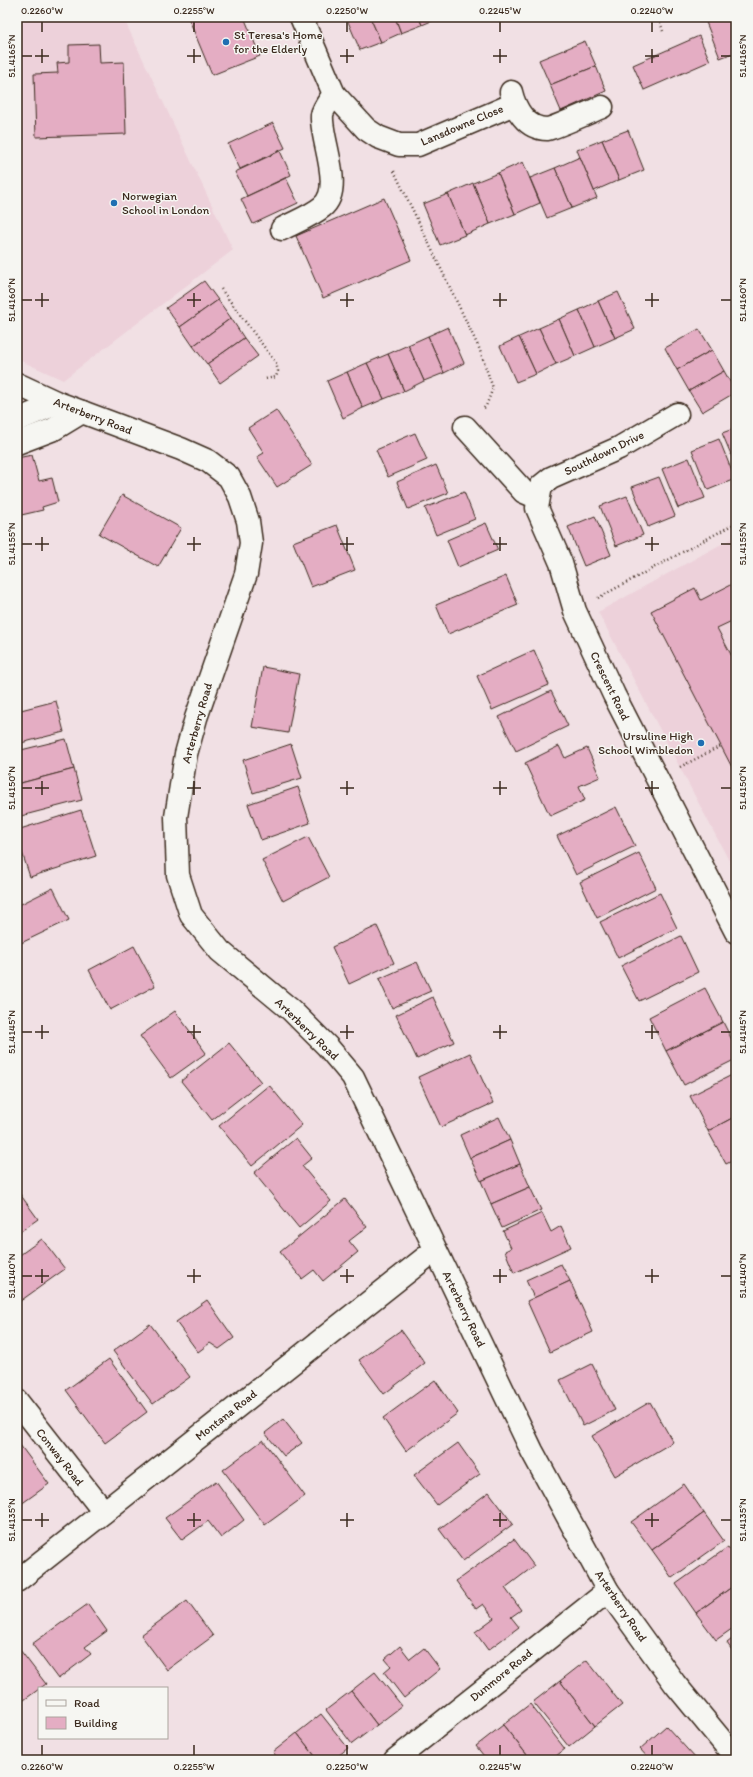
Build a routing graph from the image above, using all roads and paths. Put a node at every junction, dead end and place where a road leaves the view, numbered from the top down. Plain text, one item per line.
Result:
1 (301, 17) edge
2 (664, 17) edge
3 (663, 31) dead end
4 (334, 94) junction
5 (602, 107) dead end
6 (378, 137) junction
7 (282, 229) dead end
8 (221, 289) dead end
9 (265, 379) dead end
10 (17, 384) edge
11 (58, 403) junction
12 (82, 412) junction
13 (677, 414) dead end
14 (17, 420) edge
15 (465, 427) joint
16 (17, 443) edge
17 (538, 498) junction
18 (736, 523) edge
19 (575, 611) junction
20 (721, 746) dead end
21 (657, 779) junction
22 (736, 932) edge
23 (435, 1250) junction
24 (17, 1401) edge
25 (104, 1512) junction
26 (17, 1581) edge
27 (608, 1591) junction
28 (736, 1758) edge
29 (395, 1760) edge

1 - 4 street, Lansdowne Close
2 - 3 path
4 - 6 street, Lansdowne Close
4 - 7 street
5 - 6 street, Lansdowne Close
6 - 15 path
8 - 9 path
10 - 11 street, Arterberry Road
11 - 12 street, Arterberry Road
11 - 14 street
12 - 16 street
12 - 23 street, Arterberry Road
13 - 17 street, Southdown Drive
15 - 17 street
17 - 19 street, Crescent Road
18 - 19 path
19 - 21 street, Crescent Road
20 - 21 path
21 - 22 street, Crescent Road
23 - 25 street, Montana Road
23 - 27 street, Arterberry Road
24 - 25 street, Conway Road
25 - 26 street, Montana Road
27 - 28 street, Arterberry Road
27 - 29 street, Dunmore Road

